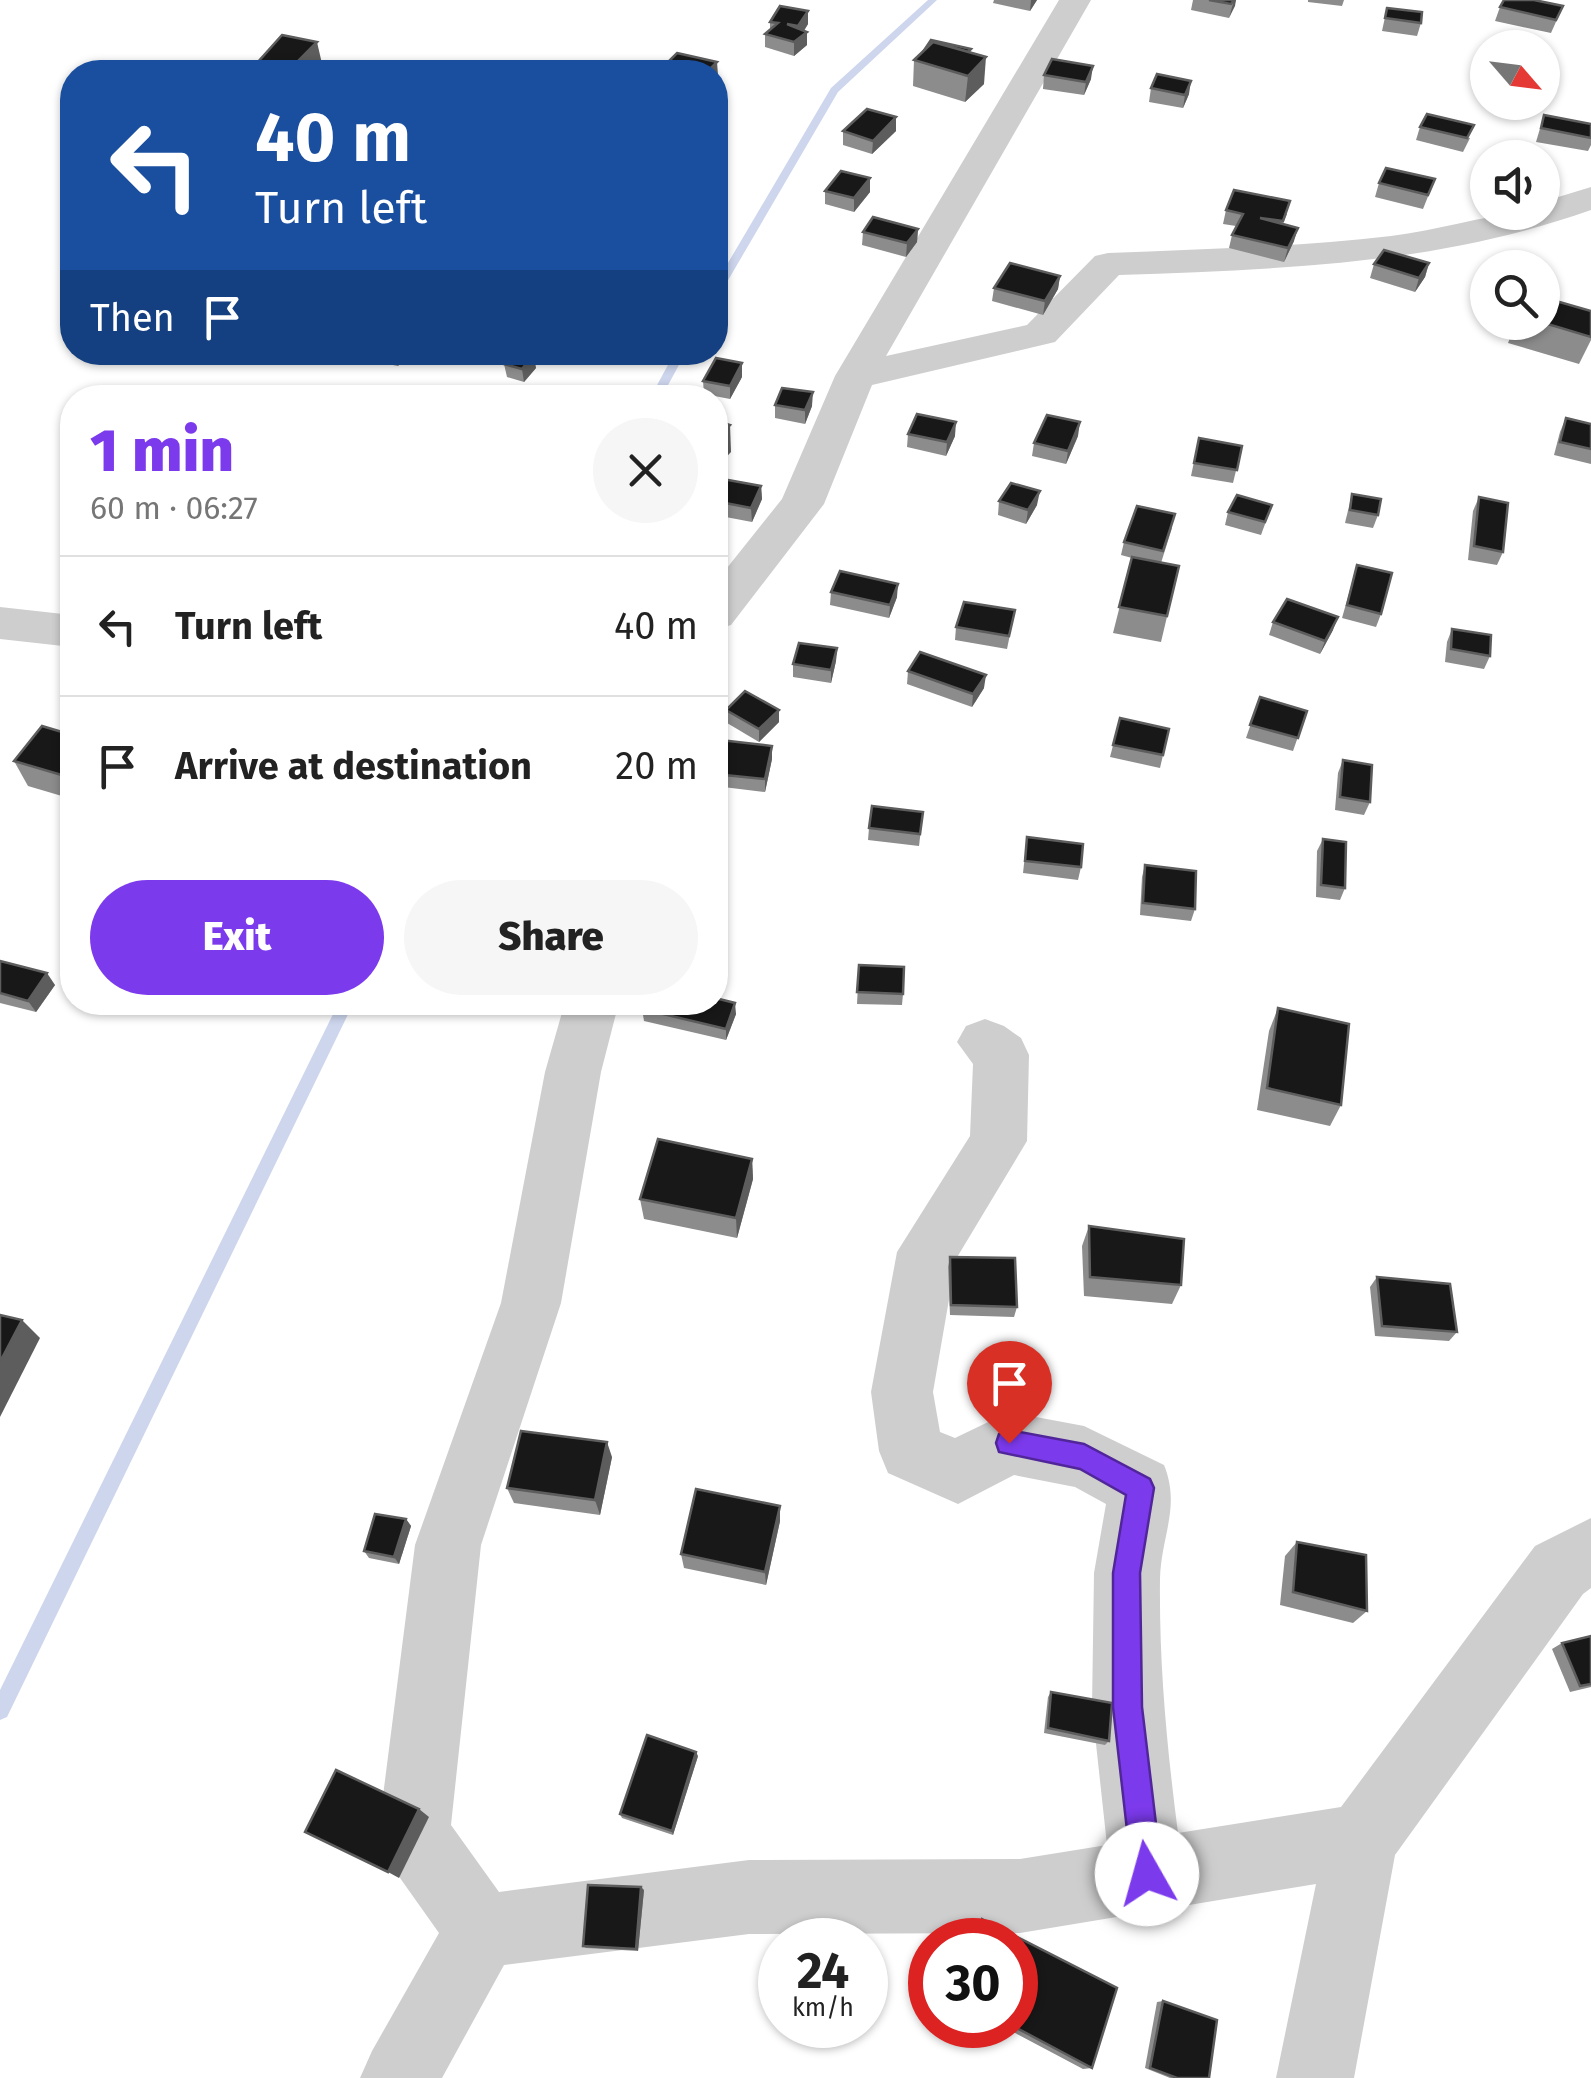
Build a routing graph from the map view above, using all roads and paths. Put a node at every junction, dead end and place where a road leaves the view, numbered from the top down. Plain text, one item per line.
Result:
1 (1074, 0) edge
2 (1591, 198) edge
3 (855, 376) junction
4 (728, 598) edge
5 (0, 622) edge
6 (60, 630) edge
7 (588, 1015) edge
8 (985, 1042) dead end
9 (1591, 1551) edge
10 (1361, 1840) junction
11 (1147, 1874) junction
12 (482, 1931) junction
13 (400, 2078) edge
14 (1315, 2078) edge

1 - 3 street
2 - 3 street
3 - 4 street
5 - 6 street
7 - 12 street
8 - 11 street
9 - 10 street
10 - 11 street
10 - 14 street
11 - 12 street
12 - 13 street

